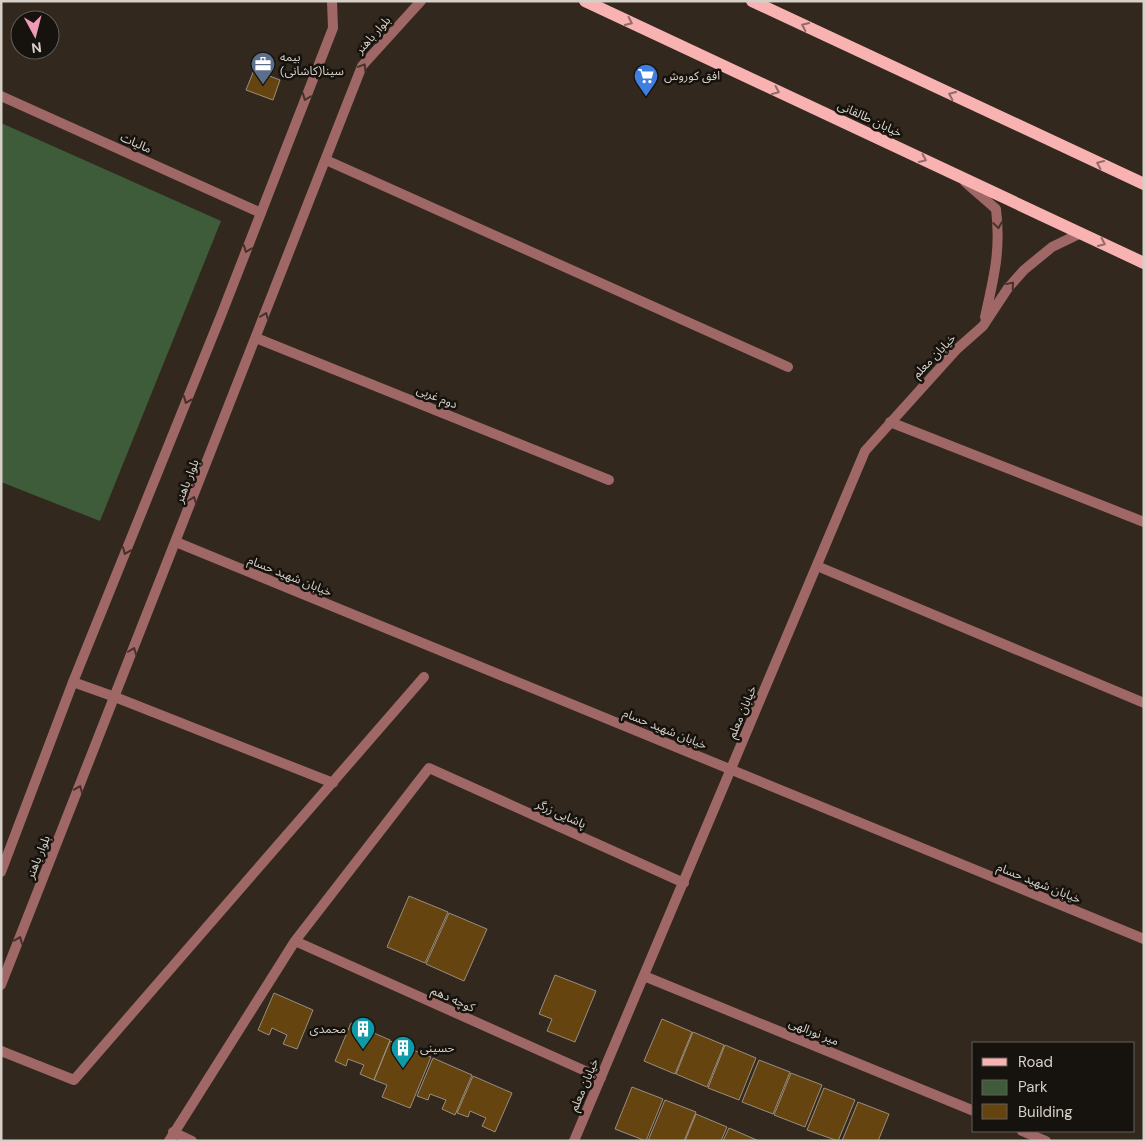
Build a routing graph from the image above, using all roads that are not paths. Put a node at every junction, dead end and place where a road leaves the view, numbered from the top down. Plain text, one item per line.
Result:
1 (332, 1) edge
2 (421, 1) edge
3 (585, 1) edge
4 (752, 1) edge
5 (1, 96) edge
6 (326, 160) junction
7 (958, 176) junction
8 (1144, 184) edge
9 (261, 213) junction
10 (1081, 233) junction
11 (1144, 262) edge
12 (983, 326) junction
13 (256, 338) junction
14 (788, 367) dead end
15 (890, 422) junction
16 (609, 480) dead end
17 (1144, 522) edge
18 (176, 542) junction
19 (817, 566) junction
20 (424, 677) dead end
21 (72, 682) junction
22 (115, 697) junction
23 (1144, 703) edge
24 (732, 770) junction
25 (333, 782) junction
26 (1, 872) edge
27 (684, 883) junction
28 (1144, 939) edge
29 (295, 941) junction
30 (644, 976) junction
31 (1, 986) edge
32 (1, 1051) edge
33 (600, 1078) junction
34 (972, 1110) edge
35 (1024, 1132) edge
36 (171, 1136) edge
37 (575, 1140) edge
38 (192, 1141) edge
39 (1046, 1141) edge

1 -> 9 street
6 -> 2 street, بلوار باهنر
3 -> 7 main road, خیابان طالقانی
8 -> 4 main road
5 - 9 street, مالیات
13 -> 6 street, بلوار باهنر
6 - 14 street
7 - 10 main road, خیابان طالقانی
7 -> 12 street
9 -> 21 street
10 -> 11 main road, خیابان طالقانی
12 -> 10 street, خیابان معلم
12 - 15 street, خیابان معلم
13 - 16 street, دوم غربی
18 -> 13 street, بلوار باهنر
15 - 17 street
15 - 19 street, خیابان معلم
22 -> 18 street, بلوار باهنر
18 - 24 street, خیابان شهید حسام
19 - 23 street
19 - 24 street, خیابان معلم
20 - 25 street
21 - 22 street
21 - 26 street
22 - 25 street
31 -> 22 street, بلوار باهنر
24 - 27 street, خیابان معلم
24 - 28 street, خیابان شهید حسام
25 - 32 street
27 - 29 street, پاشایی زرگر
27 - 30 street, خیابان معلم
29 - 33 street, کوچه دهم
29 - 36 street
30 - 33 street, خیابان معلم
30 - 34 street, میر نورالهی
33 - 37 street, خیابان معلم
35 - 39 street
36 - 38 street

